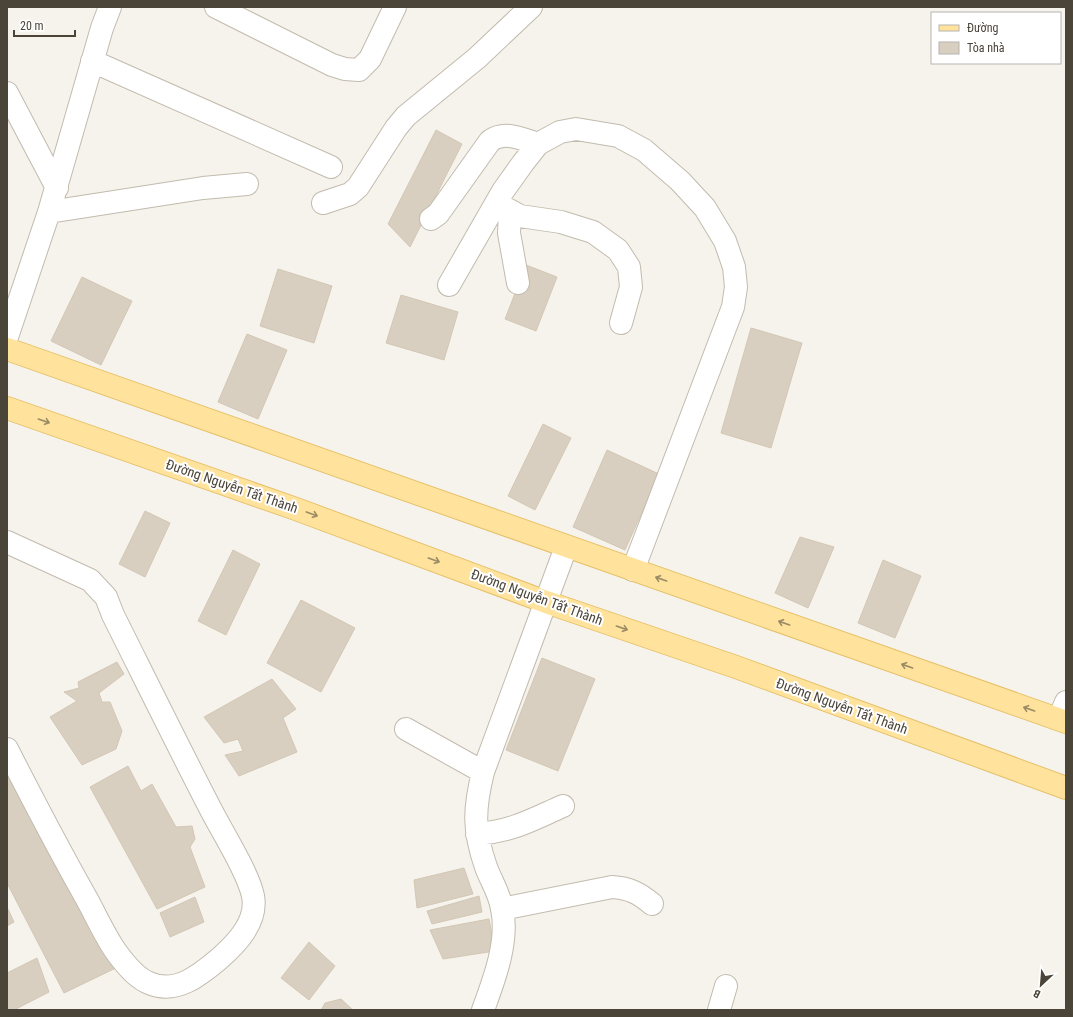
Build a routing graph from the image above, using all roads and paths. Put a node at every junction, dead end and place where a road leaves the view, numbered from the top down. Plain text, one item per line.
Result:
1 (110, 7) edge
2 (216, 7) edge
3 (394, 7) edge
4 (531, 7) edge
5 (92, 61) junction
6 (7, 93) edge
7 (538, 144) junction
8 (331, 166) dead end
9 (247, 184) dead end
10 (57, 188) junction
11 (323, 203) dead end
12 (503, 207) junction
13 (50, 212) junction
14 (431, 219) dead end
15 (518, 283) dead end
16 (449, 285) dead end
17 (621, 323) dead end
18 (7, 337) edge
19 (7, 349) edge
20 (7, 408) edge
21 (7, 542) edge
22 (566, 547) junction
23 (633, 570) junction
24 (546, 602) junction
25 (1064, 714) edge
26 (406, 729) dead end
27 (7, 749) edge
28 (483, 772) junction
29 (1066, 788) edge
30 (563, 806) dead end
31 (477, 834) junction
32 (652, 904) dead end
33 (502, 910) junction
34 (726, 986) dead end
35 (483, 1010) edge
36 (719, 1010) edge

1 - 5 street
2 - 3 street
4 - 11 street
5 - 8 street
5 - 10 street
6 - 10 street
7 - 12 street
7 - 14 street
7 - 23 street
9 - 13 street
10 - 13 street
12 - 15 street
12 - 16 street
12 - 17 street
13 - 18 street
19 - 22 main road
20 -> 24 main road, Đường Nguyễn Tất Thành
21 - 27 street
22 - 23 main road
22 - 24 street
25 -> 23 main road
24 - 28 street
24 -> 29 main road, Đường Nguyễn Tất Thành
26 - 28 street
28 - 31 street
30 - 31 street
31 - 33 street
32 - 33 street
33 - 35 street
34 - 36 street

